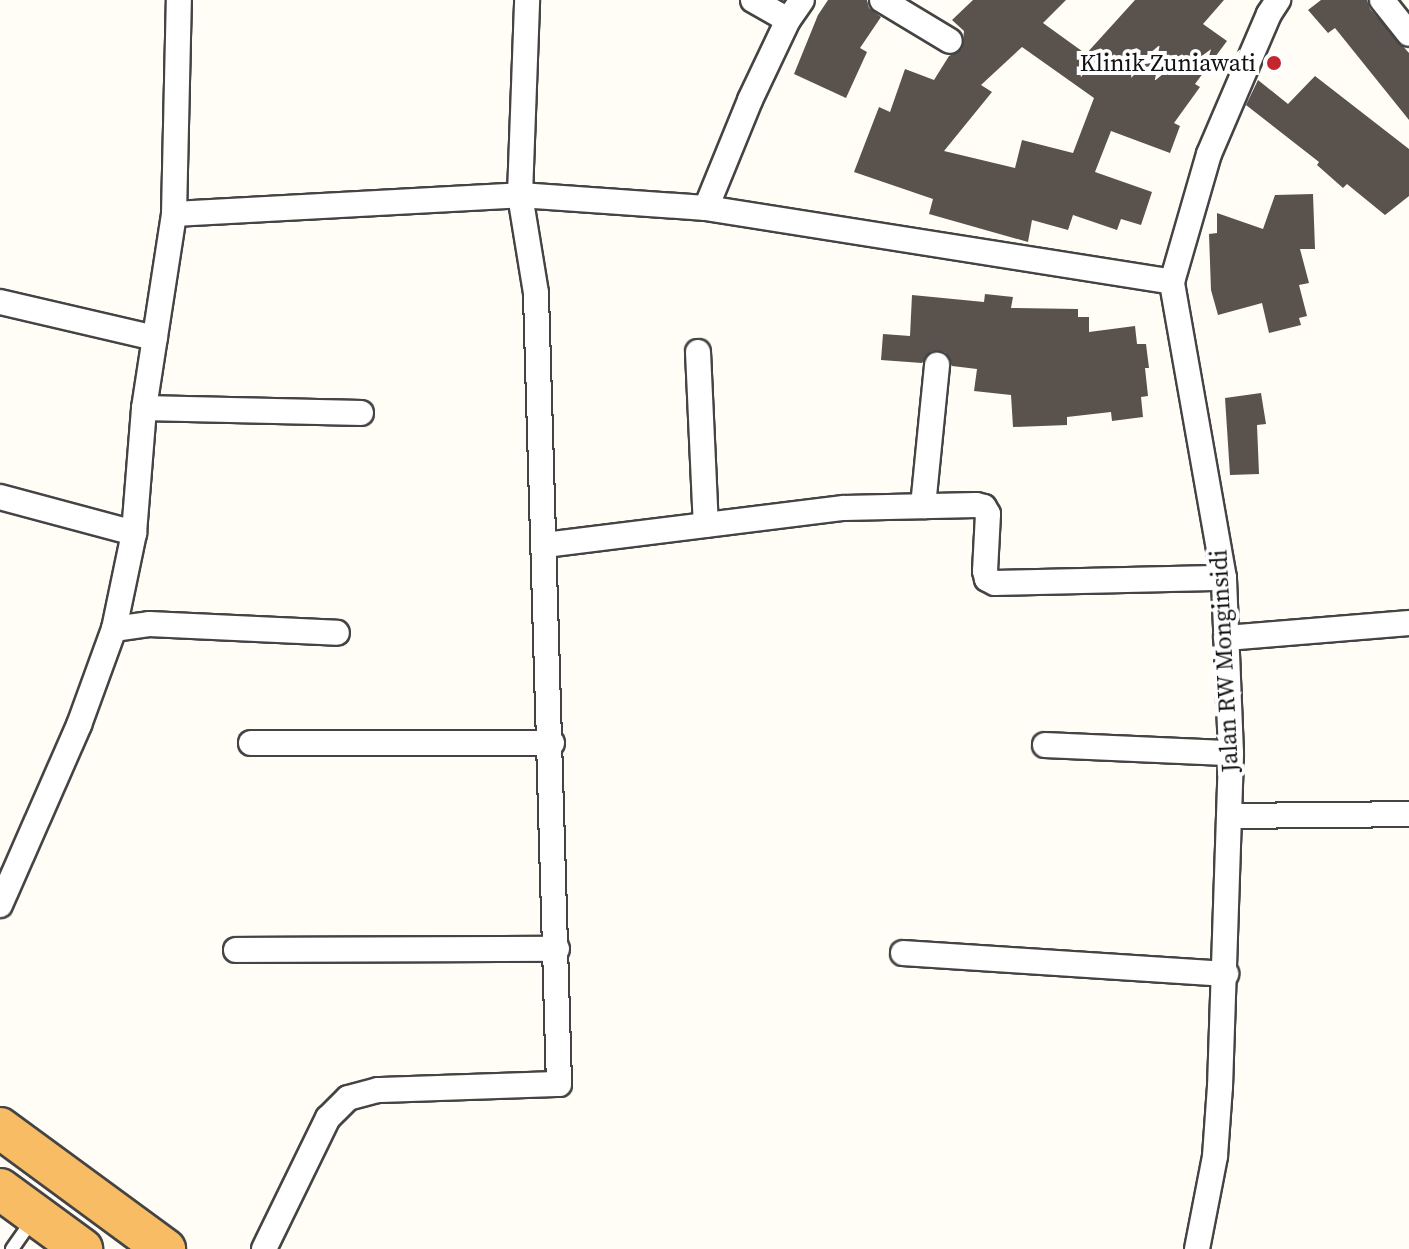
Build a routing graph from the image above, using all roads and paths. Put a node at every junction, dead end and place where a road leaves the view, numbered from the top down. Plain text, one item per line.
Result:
1 (179, 0) edge
2 (527, 0) edge
3 (753, 0) edge
4 (802, 0) edge
5 (882, 0) edge
6 (1278, 0) edge
7 (1382, 0) edge
8 (788, 20) junction
9 (1409, 34) edge
10 (950, 41) dead end
11 (520, 195) junction
12 (706, 208) junction
13 (174, 214) junction
14 (1172, 282) junction
15 (0, 302) edge
16 (155, 338) junction
17 (698, 352) dead end
18 (937, 365) dead end
19 (144, 408) junction
20 (361, 413) dead end
21 (0, 497) edge
22 (923, 506) junction
23 (706, 525) junction
24 (134, 533) junction
25 (545, 545) junction
26 (1224, 578) junction
27 (1409, 623) edge
28 (114, 629) junction
29 (337, 633) dead end
30 (1226, 638) junction
31 (251, 743) dead end
32 (552, 743) junction
33 (1045, 745) dead end
34 (1231, 753) junction
35 (1409, 814) edge
36 (1229, 816) junction
37 (0, 905) edge
38 (557, 949) junction
39 (236, 950) dead end
40 (903, 953) dead end
41 (1226, 974) junction
42 (0, 1128) edge
43 (0, 1189) edge
44 (36, 1215) junction
45 (12, 1249) edge
46 (82, 1249) edge
47 (165, 1249) edge
48 (264, 1249) edge
49 (1197, 1249) edge

1 - 13 street
2 - 11 street
3 - 8 street
4 - 8 street
5 - 10 street
6 - 14 street, Jalan RW Monginsidi
7 - 9 street
8 - 12 street
11 - 12 street
11 - 13 street
11 - 25 street
12 - 14 street
13 - 16 street
14 - 26 street, Jalan RW Monginsidi
15 - 16 street
16 - 19 street
17 - 23 street
18 - 22 street
19 - 20 street
19 - 24 street
21 - 24 street
22 - 23 street
22 - 26 street
23 - 25 street
24 - 28 street
25 - 32 street
26 - 30 street, Jalan RW Monginsidi
27 - 30 street
28 - 29 street
28 - 37 street
30 - 34 street, Jalan RW Monginsidi
31 - 32 street
32 - 38 street
33 - 34 street
34 - 36 street, Jalan RW Monginsidi
35 - 36 street
36 - 41 street, Jalan RW Monginsidi
38 - 39 street
38 - 48 street
40 - 41 street
41 - 49 street, Jalan RW Monginsidi
42 - 47 highway
43 - 44 highway
44 - 45 lane
44 - 46 highway

